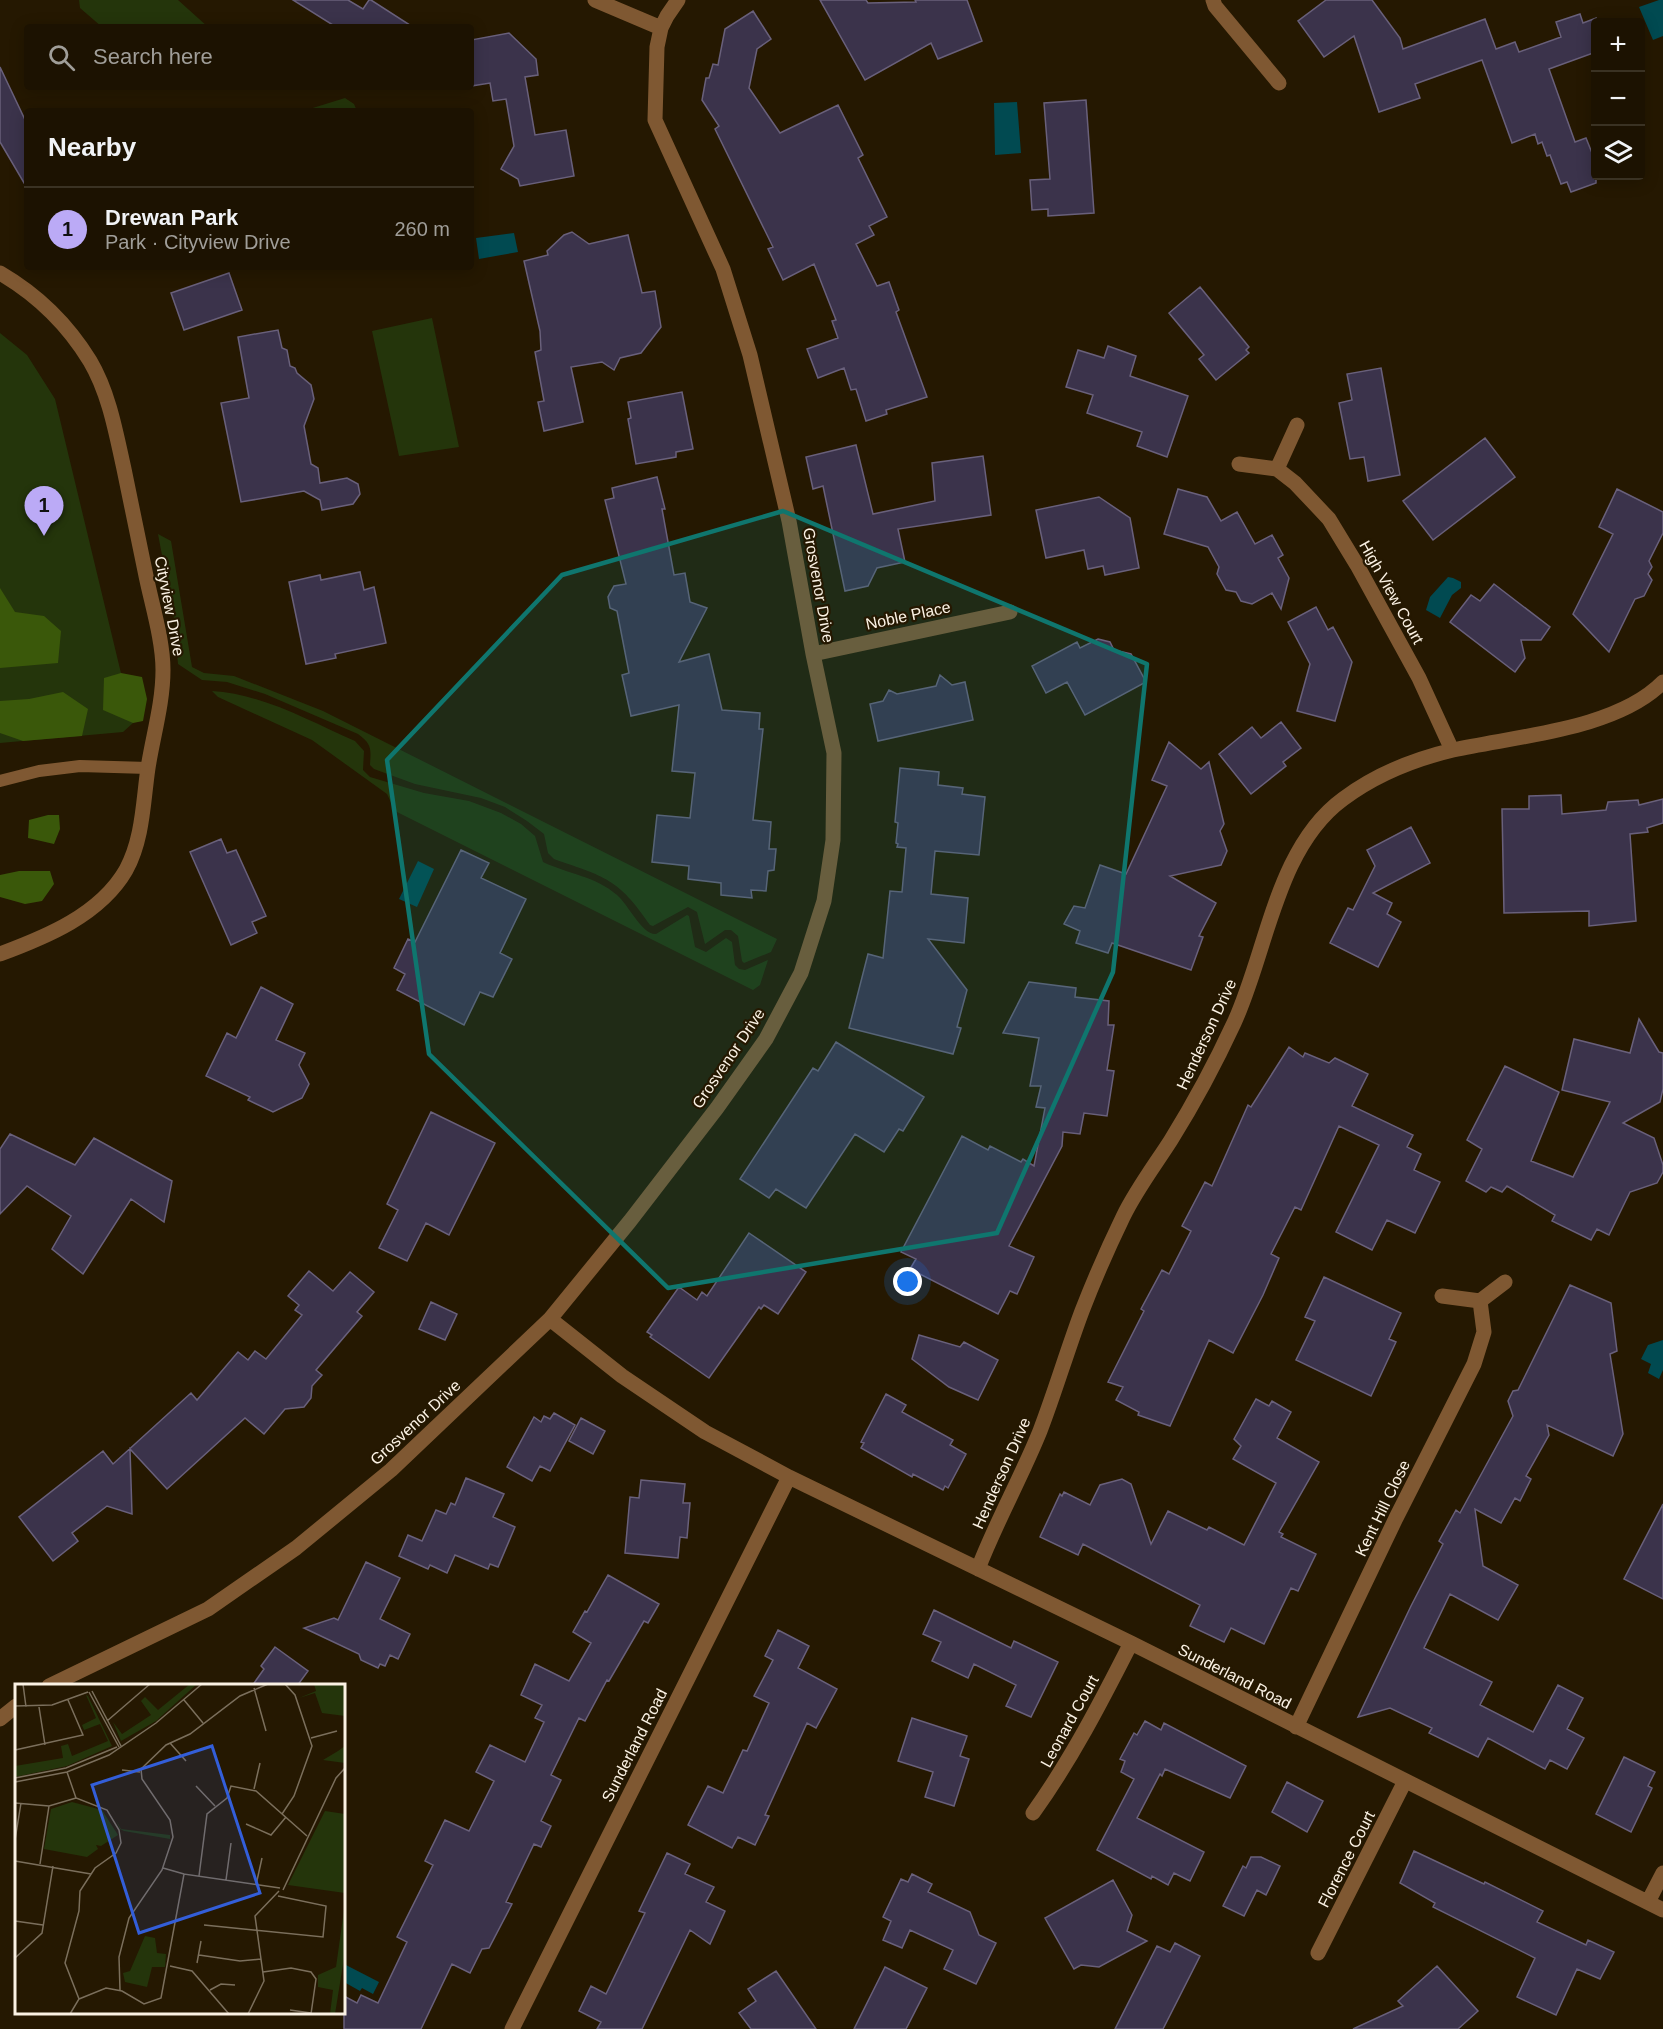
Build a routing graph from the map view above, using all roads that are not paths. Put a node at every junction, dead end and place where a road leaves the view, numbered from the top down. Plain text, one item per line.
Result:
1 (595, 0) edge
2 (678, 0) edge
3 (1213, 0) edge
4 (661, 28) junction
5 (1279, 82) dead end
6 (0, 273) edge
7 (1297, 425) dead end
8 (1239, 464) dead end
9 (1277, 469) junction
10 (1010, 612) dead end
11 (813, 654) junction
12 (1663, 682) edge
13 (1452, 750) junction
14 (148, 768) junction
15 (0, 781) edge
16 (0, 954) edge
17 (1505, 1282) dead end
18 (1442, 1296) dead end
19 (1480, 1301) junction
20 (550, 1319) junction
21 (789, 1477) junction
22 (978, 1569) junction
23 (1131, 1643) junction
24 (53, 1684) edge
25 (15, 1707) edge
26 (0, 1719) edge
27 (1296, 1727) junction
28 (1405, 1781) junction
29 (1033, 1813) dead end
30 (1663, 1873) edge
31 (1648, 1902) junction
32 (1663, 1910) edge
33 (1318, 1953) dead end
34 (512, 2029) edge

1 - 4 street
2 - 4 street, Grosvenor Drive
3 - 5 street
4 - 11 street, Grosvenor Drive
6 - 14 street, Cityview Drive
7 - 9 street
8 - 9 street
9 - 13 street, High View Court
10 - 11 street, Noble Place
11 - 20 street, Grosvenor Drive
12 - 13 street, Henderson Drive
13 - 22 street, Henderson Drive
14 - 15 lane
14 - 16 street, Cityview Drive
17 - 19 street
18 - 19 street
19 - 27 street, Kent Hill Close
20 - 21 street, Sunderland Road
20 - 24 street, Grosvenor Drive
21 - 22 street, Sunderland Road
21 - 34 street, Sunderland Road
22 - 23 street, Sunderland Road
23 - 27 street, Sunderland Road
23 - 29 street, Leonard Court
25 - 26 street
27 - 28 street, Sunderland Road
28 - 31 street, Sunderland Road
28 - 33 street, Florence Court
30 - 31 street
31 - 32 street, Sunderland Road

